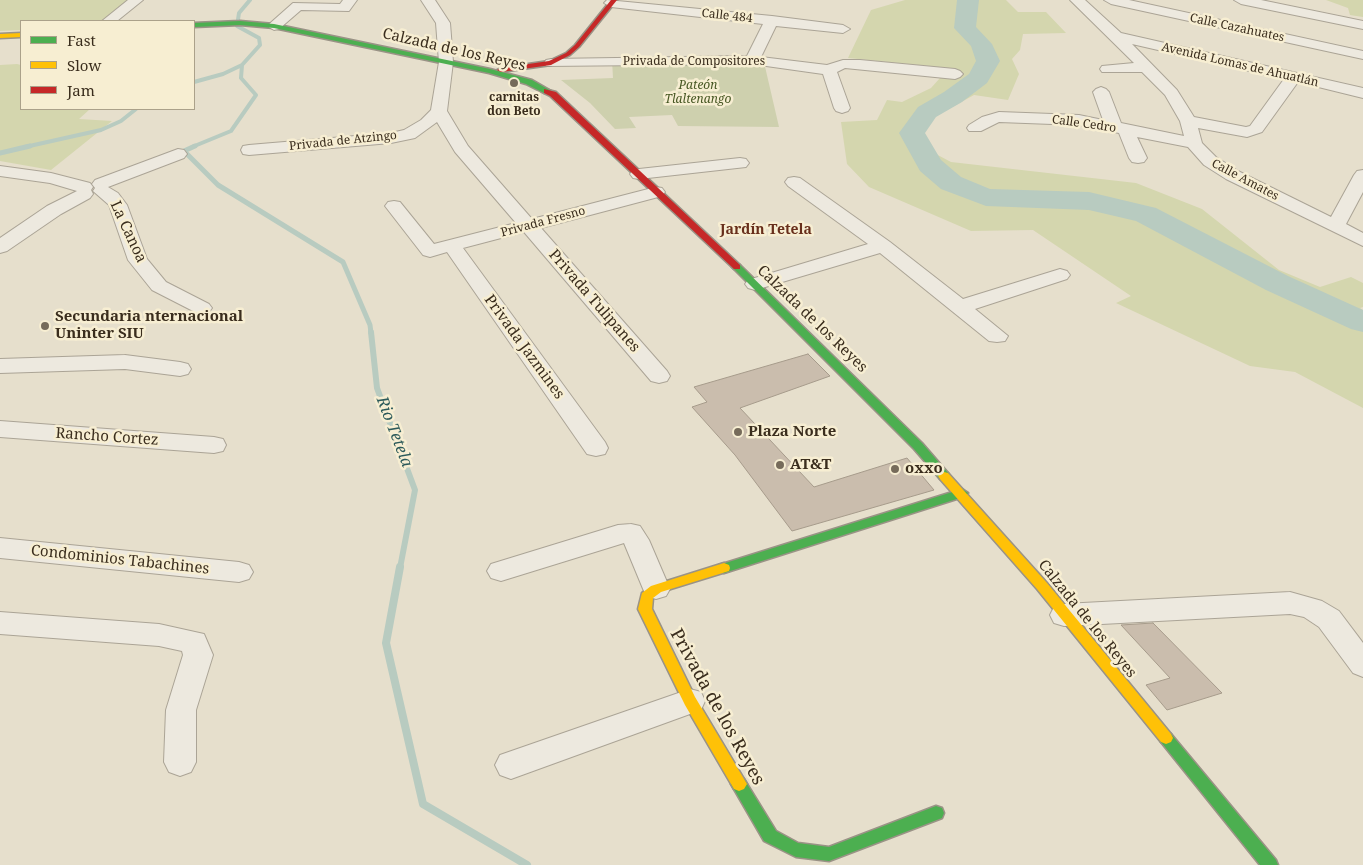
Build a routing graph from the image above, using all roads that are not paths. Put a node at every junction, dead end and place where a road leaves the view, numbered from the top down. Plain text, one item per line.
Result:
1 (136, 0) edge
2 (350, 0) edge
3 (428, 0) edge
4 (1076, 0) edge
5 (1111, 0) edge
6 (1241, 0) edge
7 (613, 2) edge
8 (1324, 3) dead end
9 (1363, 12) edge
10 (110, 20) edge
11 (772, 20) junction
12 (195, 25) edge
13 (268, 25) junction
14 (1363, 25) edge
15 (843, 29) dead end
16 (20, 35) edge
17 (0, 36) edge
18 (1116, 36) junction
19 (1197, 55) junction
20 (1363, 55) edge
21 (446, 61) junction
22 (551, 63) junction
23 (760, 65) junction
24 (529, 66) junction
25 (1146, 67) junction
26 (1107, 69) dead end
27 (828, 70) junction
28 (1186, 70) dead end
29 (490, 71) junction
30 (954, 74) dead end
31 (1294, 77) junction
32 (529, 82) junction
33 (1101, 92) dead end
34 (1363, 93) edge
35 (842, 108) dead end
36 (439, 111) junction
37 (1188, 121) junction
38 (974, 128) dead end
39 (1120, 128) junction
40 (1194, 143) junction
41 (249, 150) dead end
42 (178, 154) dead end
43 (1138, 158) dead end
44 (740, 163) dead end
45 (0, 171) edge
46 (639, 174) junction
47 (1363, 175) edge
48 (794, 182) dead end
49 (93, 189) junction
50 (656, 192) junction
51 (394, 206) dead end
52 (530, 225) junction
53 (1336, 226) junction
54 (1363, 240) edge
55 (452, 246) junction
56 (883, 246) junction
57 (0, 247) edge
58 (1060, 274) dead end
59 (755, 284) junction
60 (960, 307) junction
61 (202, 308) dead end
62 (997, 336) dead end
63 (0, 366) edge
64 (180, 369) dead end
65 (660, 376) dead end
66 (0, 429) edge
67 (214, 445) dead end
68 (596, 448) dead end
69 (962, 493) junction
70 (0, 548) edge
71 (501, 571) dead end
72 (239, 572) dead end
73 (656, 589) junction
74 (1064, 615) junction
75 (0, 623) edge
76 (1363, 665) edge
77 (690, 701) junction
78 (180, 762) dead end
79 (512, 765) dead end
80 (936, 813) dead end
81 (1270, 865) edge

1 - 10 street
2 - 13 street
3 - 21 street
4 - 18 street, Calle Amates
5 - 20 street, Calle Cazahuates
6 - 14 street
7 - 11 street, Calle 484
7 - 22 street
8 - 9 street
11 - 15 street, Calle 484
11 - 23 street
12 - 13 street, Calzada de los Reyes
13 - 21 street, Calzada de los Reyes
16 - 17 street
18 - 19 street, Avenida Lomas de Ahuatlán
18 - 25 street, Calle Amates
19 - 28 street
19 - 31 street, Avenida Lomas de Ahuatlán
21 - 29 street, Calzada de los Reyes
21 - 36 street
22 - 23 street, Privada de Compositores
22 - 24 street
23 - 27 street, Privada de Compositores
24 - 29 street
24 - 32 street
25 - 26 street
25 - 37 street, Calle Amates
27 - 30 street, Privada de Compositores
27 - 35 street
29 - 32 street, Calzada de los Reyes
31 - 34 street, Avenida Lomas de Ahuatlán
31 - 37 street
32 - 46 street, Calzada de los Reyes
33 - 39 street
36 - 41 street, Privada de Atzingo
36 - 52 street
37 - 40 street, Calle Amates
38 - 39 street, Calle Cedro
39 - 40 street, Calle Cedro
39 - 43 street
40 - 53 street, Calle Amates
42 - 49 street, La Canoa
44 - 46 street
45 - 49 street, La Canoa
46 - 50 street, Calzada de los Reyes
47 - 53 street
48 - 56 street
49 - 57 street, La Canoa
49 - 61 street, La Canoa
50 - 52 street, Privada Fresno
50 - 59 street, Calzada de los Reyes
51 - 55 street, Privada Fresno
52 - 55 street, Privada Fresno
52 - 65 street, Privada Tulipanes
53 - 54 street, Calle Amates
55 - 68 street, Privada Jazmines
56 - 59 street
56 - 60 street
58 - 60 street
59 - 69 street, Calzada de los Reyes
60 - 62 street
63 - 64 street
66 - 67 street, Rancho Cortez
69 - 73 street
69 - 74 street, Calzada de los Reyes
70 - 72 street, Condominios Tabachines
71 - 73 street
73 - 77 street, Privada de los Reyes
74 - 76 street
74 - 81 street, Calzada de los Reyes
75 - 78 street
77 - 79 street
77 - 80 street, Privada de los Reyes

